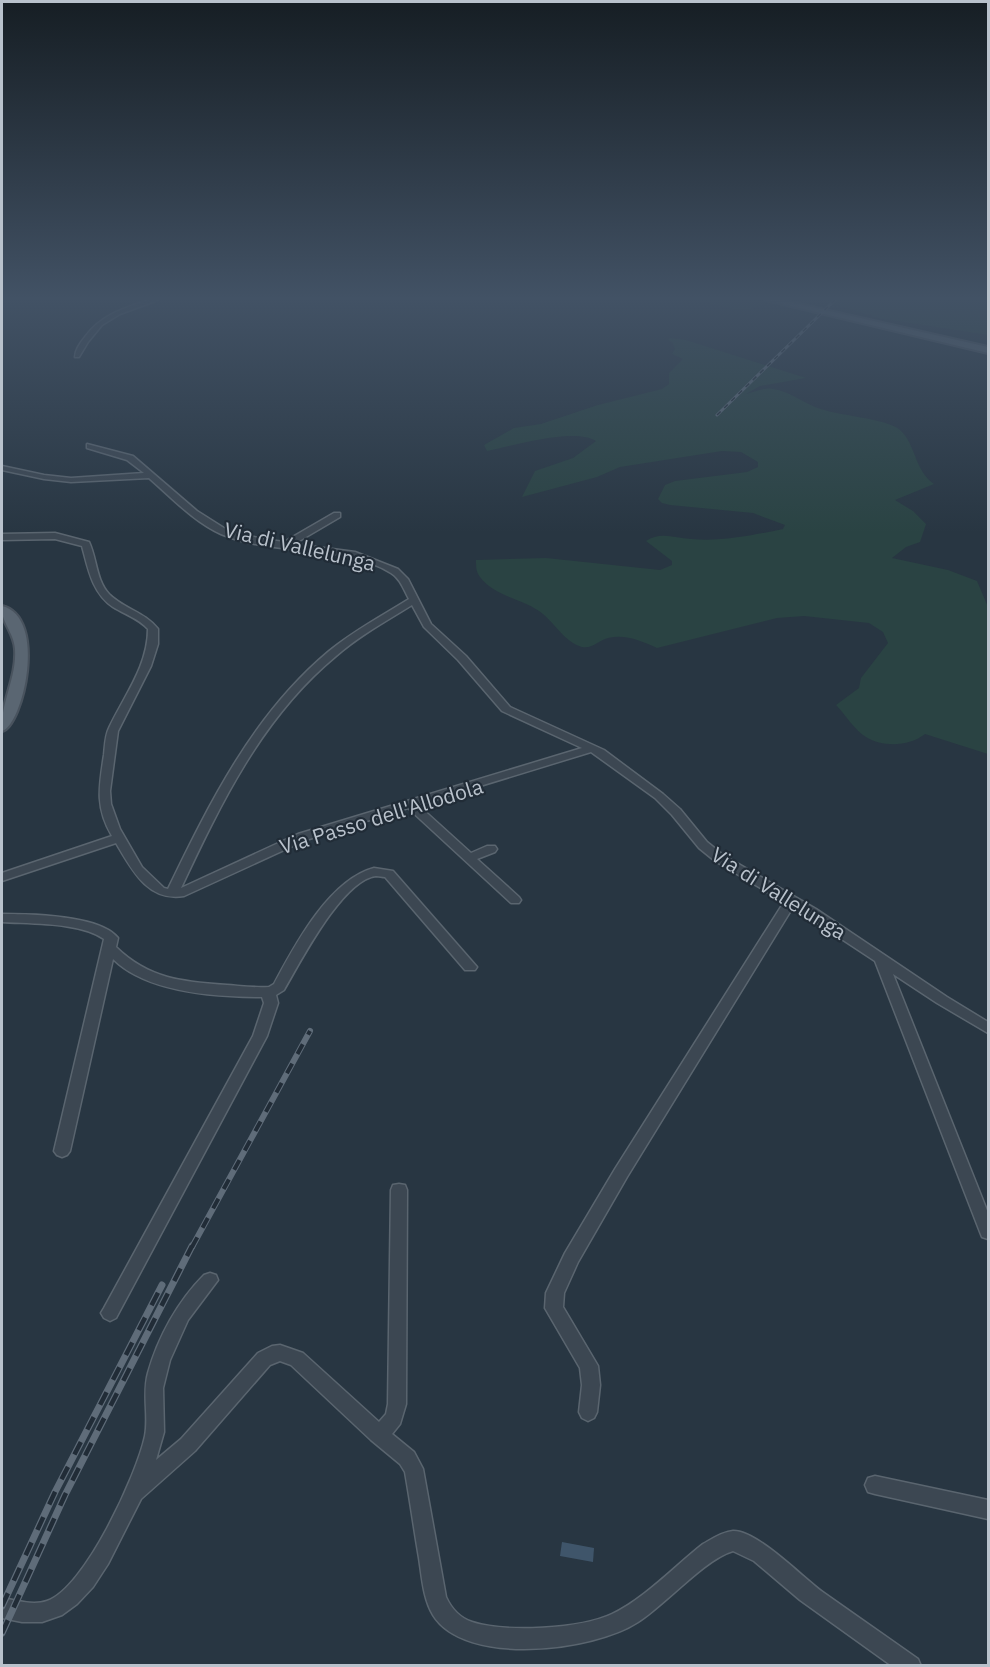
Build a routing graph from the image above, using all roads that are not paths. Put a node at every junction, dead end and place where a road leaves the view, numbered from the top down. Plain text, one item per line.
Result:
1 (90, 446) dead end
2 (2, 468) edge
3 (34, 475) junction
4 (151, 475) junction
5 (2, 477) edge
6 (337, 515) dead end
7 (2, 537) edge
8 (286, 545) junction
9 (413, 600) junction
10 (2, 610) edge
11 (2, 726) edge
12 (593, 748) junction
13 (411, 805) junction
14 (119, 838) junction
15 (491, 849) dead end
16 (469, 858) junction
17 (2, 877) edge
18 (172, 894) junction
19 (515, 900) dead end
20 (791, 900) junction
21 (2, 918) edge
22 (110, 949) junction
23 (880, 958) junction
24 (470, 967) dead end
25 (268, 992) junction
26 (988, 1028) edge
27 (62, 1151) dead end
28 (399, 1190) dead end
29 (988, 1232) edge
30 (210, 1280) dead end
31 (110, 1312) dead end
32 (588, 1412) dead end
33 (378, 1434) junction
34 (875, 1485) dead end
35 (132, 1494) junction
36 (988, 1510) edge
37 (2, 1608) edge
38 (911, 1665) edge

1 - 4 street, Via di Vallelunga
2 - 3 street
3 - 4 street
3 - 5 street
4 - 8 street, Via di Vallelunga
6 - 8 street
7 - 14 street
8 - 9 street, Via di Vallelunga
9 - 12 street, Via di Vallelunga
9 - 18 street
10 - 11 main road
12 - 13 street, Via Passo dell'Allodola
12 - 20 street, Via di Vallelunga
13 - 16 street
13 - 18 street, Via Passo dell'Allodola
14 - 17 street
14 - 18 street
15 - 16 street
16 - 19 street
20 - 23 street, Via di Vallelunga
20 - 32 street
21 - 22 street
22 - 25 street
22 - 27 street
23 - 26 street, Via di Vallelunga
23 - 29 street
24 - 25 street
25 - 31 street
28 - 33 street
30 - 35 street
33 - 35 street
33 - 38 street
34 - 36 street
35 - 37 street

